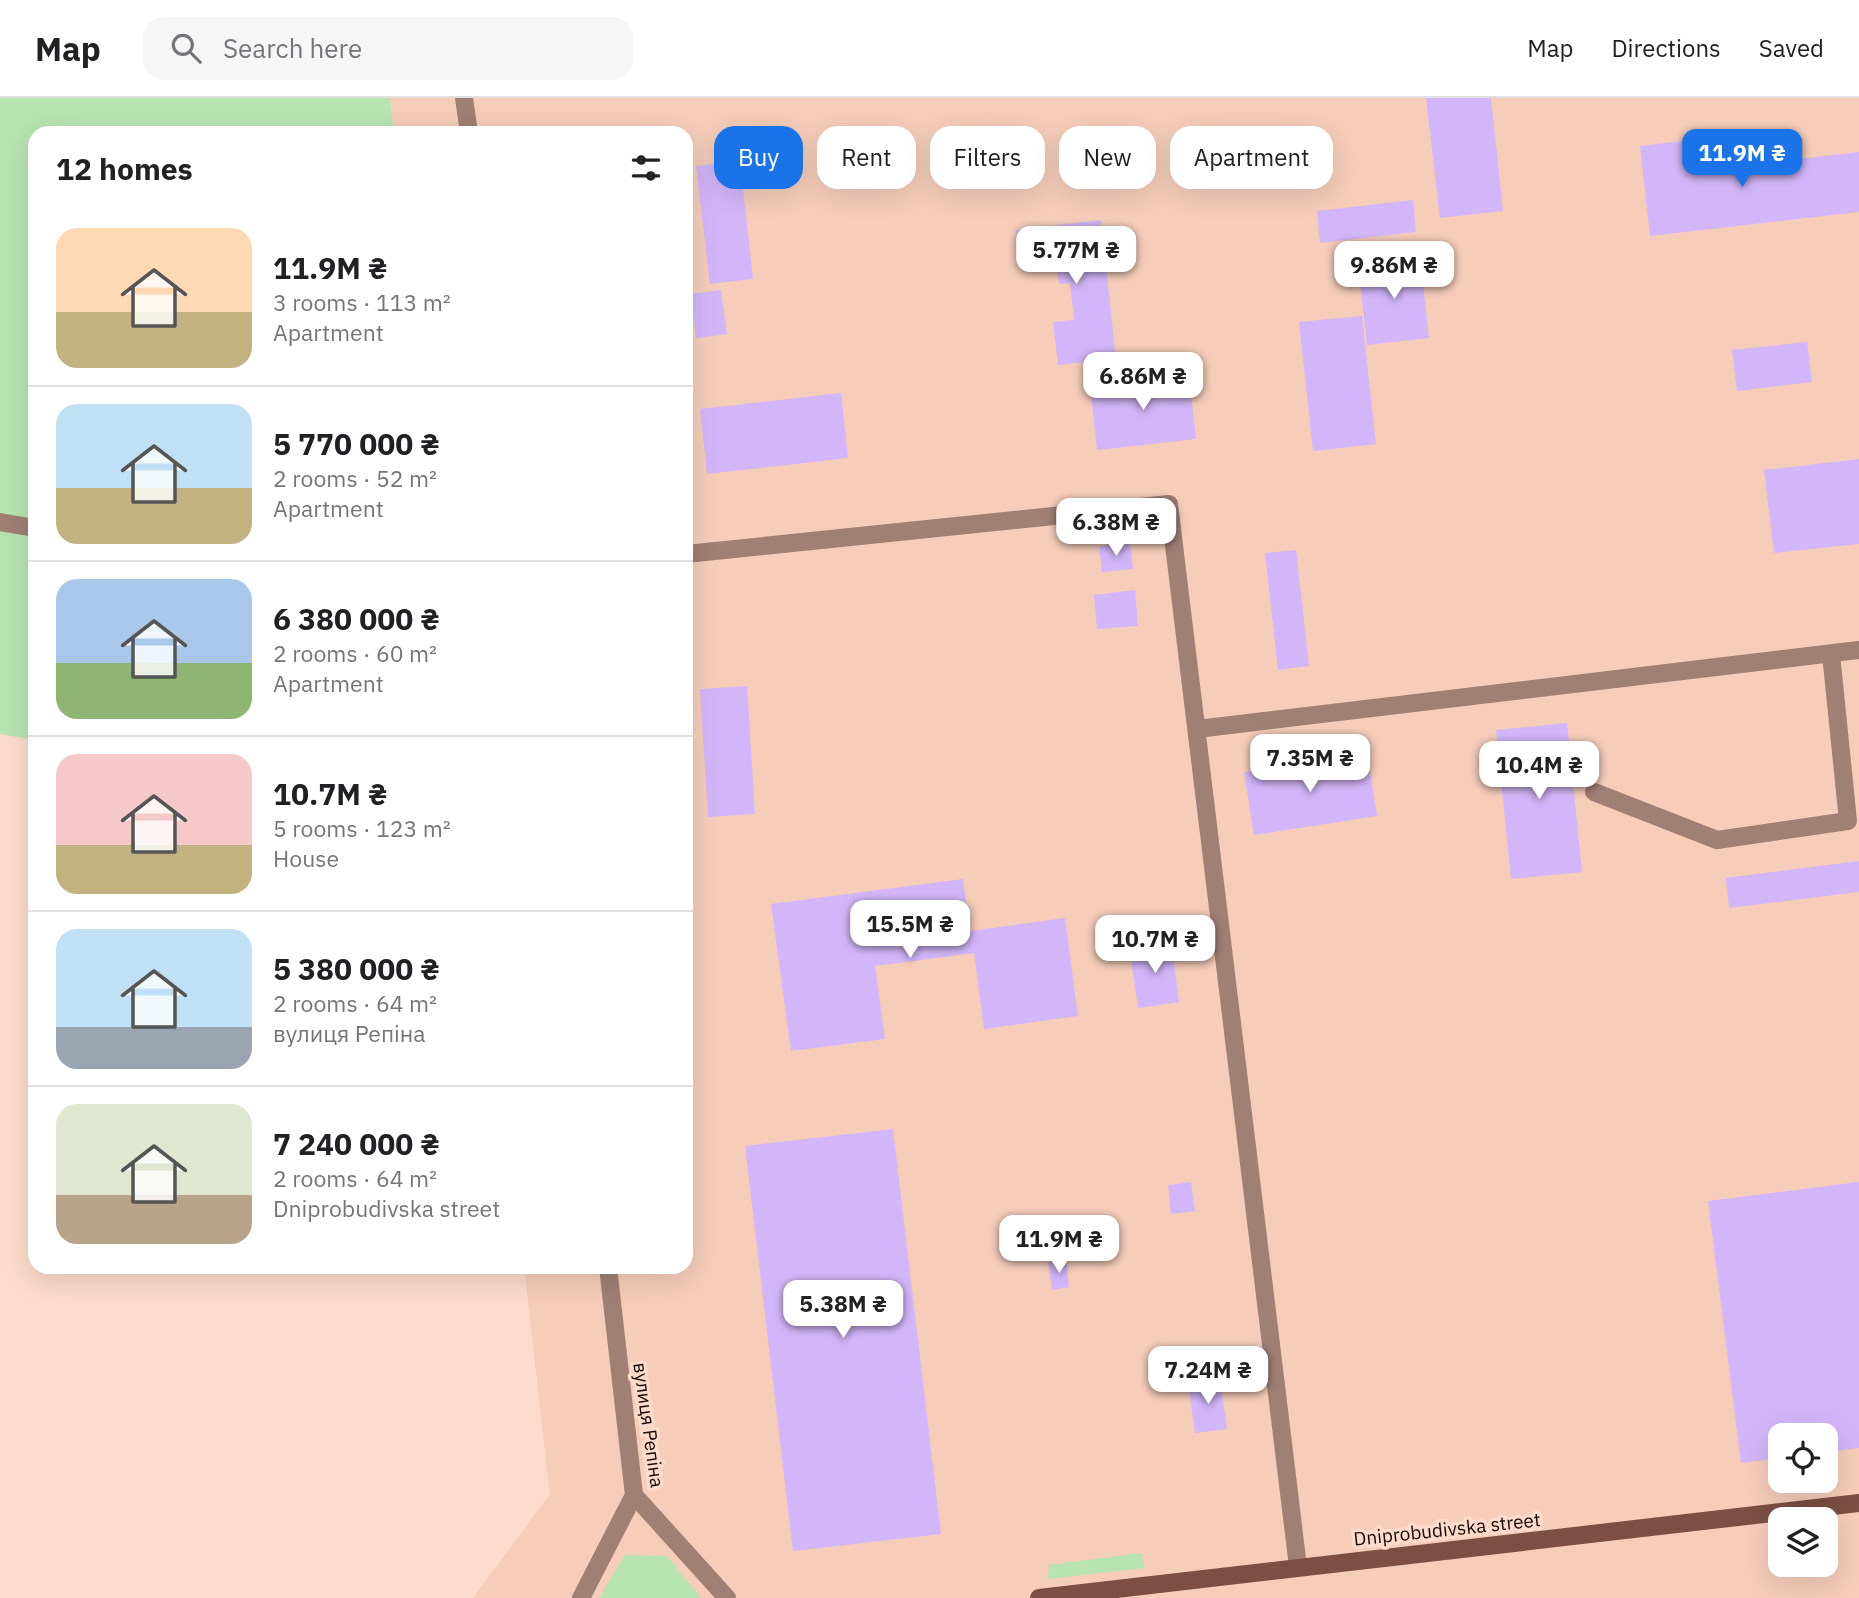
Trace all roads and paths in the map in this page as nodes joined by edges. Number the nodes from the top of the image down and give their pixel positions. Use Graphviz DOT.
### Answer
graph roads {
  1 [pos="464,98"];
  2 [pos="468,126"];
  3 [pos="0,522"];
  4 [pos="28,527"];
  5 [pos="693,553"];
  6 [pos="1859,650"];
  7 [pos="1831,654"];
  8 [pos="1197,729"];
  9 [pos="1594,792"];
  10 [pos="609,1274"];
  11 [pos="634,1495"];
  12 [pos="1859,1503"];
  13 [pos="1298,1567"];
  14 [pos="581,1598"];
  15 [pos="727,1598"];
  16 [pos="1039,1598"];
  1 -- 2 [label="street"];
  3 -- 4 [label="street"];
  5 -- 8 [label="street"];
  6 -- 7 [label="street"];
  7 -- 8 [label="street"];
  7 -- 9 [label="street"];
  8 -- 13 [label="street"];
  10 -- 11 [label="street, вулиця Репіна"];
  11 -- 14 [label="street"];
  11 -- 15 [label="street, вулиця Репіна"];
  12 -- 13 [label="street, Dniprobudivska street"];
  13 -- 16 [label="street, Dniprobudivska street"];
}
